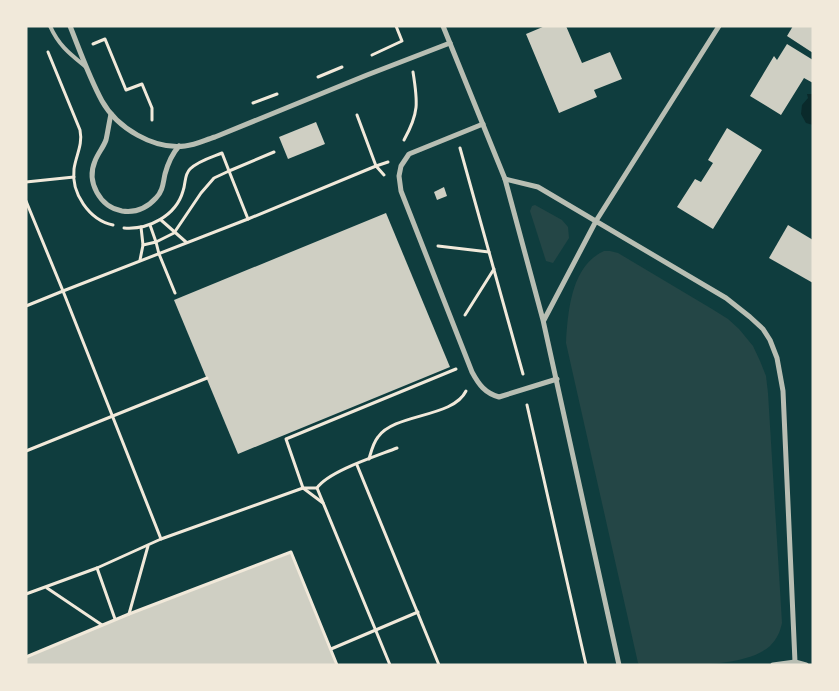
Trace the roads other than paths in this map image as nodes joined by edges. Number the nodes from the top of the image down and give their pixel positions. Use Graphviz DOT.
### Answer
graph roads {
  1 [pos="50,26"];
  2 [pos="70,26"];
  3 [pos="443,26"];
  4 [pos="719,26"];
  5 [pos="450,43"];
  6 [pos="87,68"];
  7 [pos="111,114"];
  8 [pos="483,124"];
  9 [pos="179,146"];
  10 [pos="505,179"];
  11 [pos="596,221"];
  12 [pos="544,320"];
  13 [pos="557,379"];
  14 [pos="794,662"];
  15 [pos="620,665"];
  16 [pos="773,665"];
  17 [pos="806,665"];
  1 -- 6 [label="lane"];
  2 -- 6 [label="street"];
  3 -- 5 [label="street"];
  4 -- 11 [label="street"];
  5 -- 8 [label="street"];
  5 -- 9 [label="street"];
  6 -- 7 [label="street"];
  7 -- 9 [label="street"];
  7 -- 9 [label="street"];
  8 -- 10 [label="street"];
  8 -- 13 [label="street"];
  10 -- 11 [label="street"];
  10 -- 12 [label="street"];
  11 -- 12 [label="street"];
  11 -- 14 [label="street"];
  12 -- 13 [label="street"];
  13 -- 15 [label="street"];
  14 -- 16 [label="street"];
  14 -- 17 [label="street"];
}
